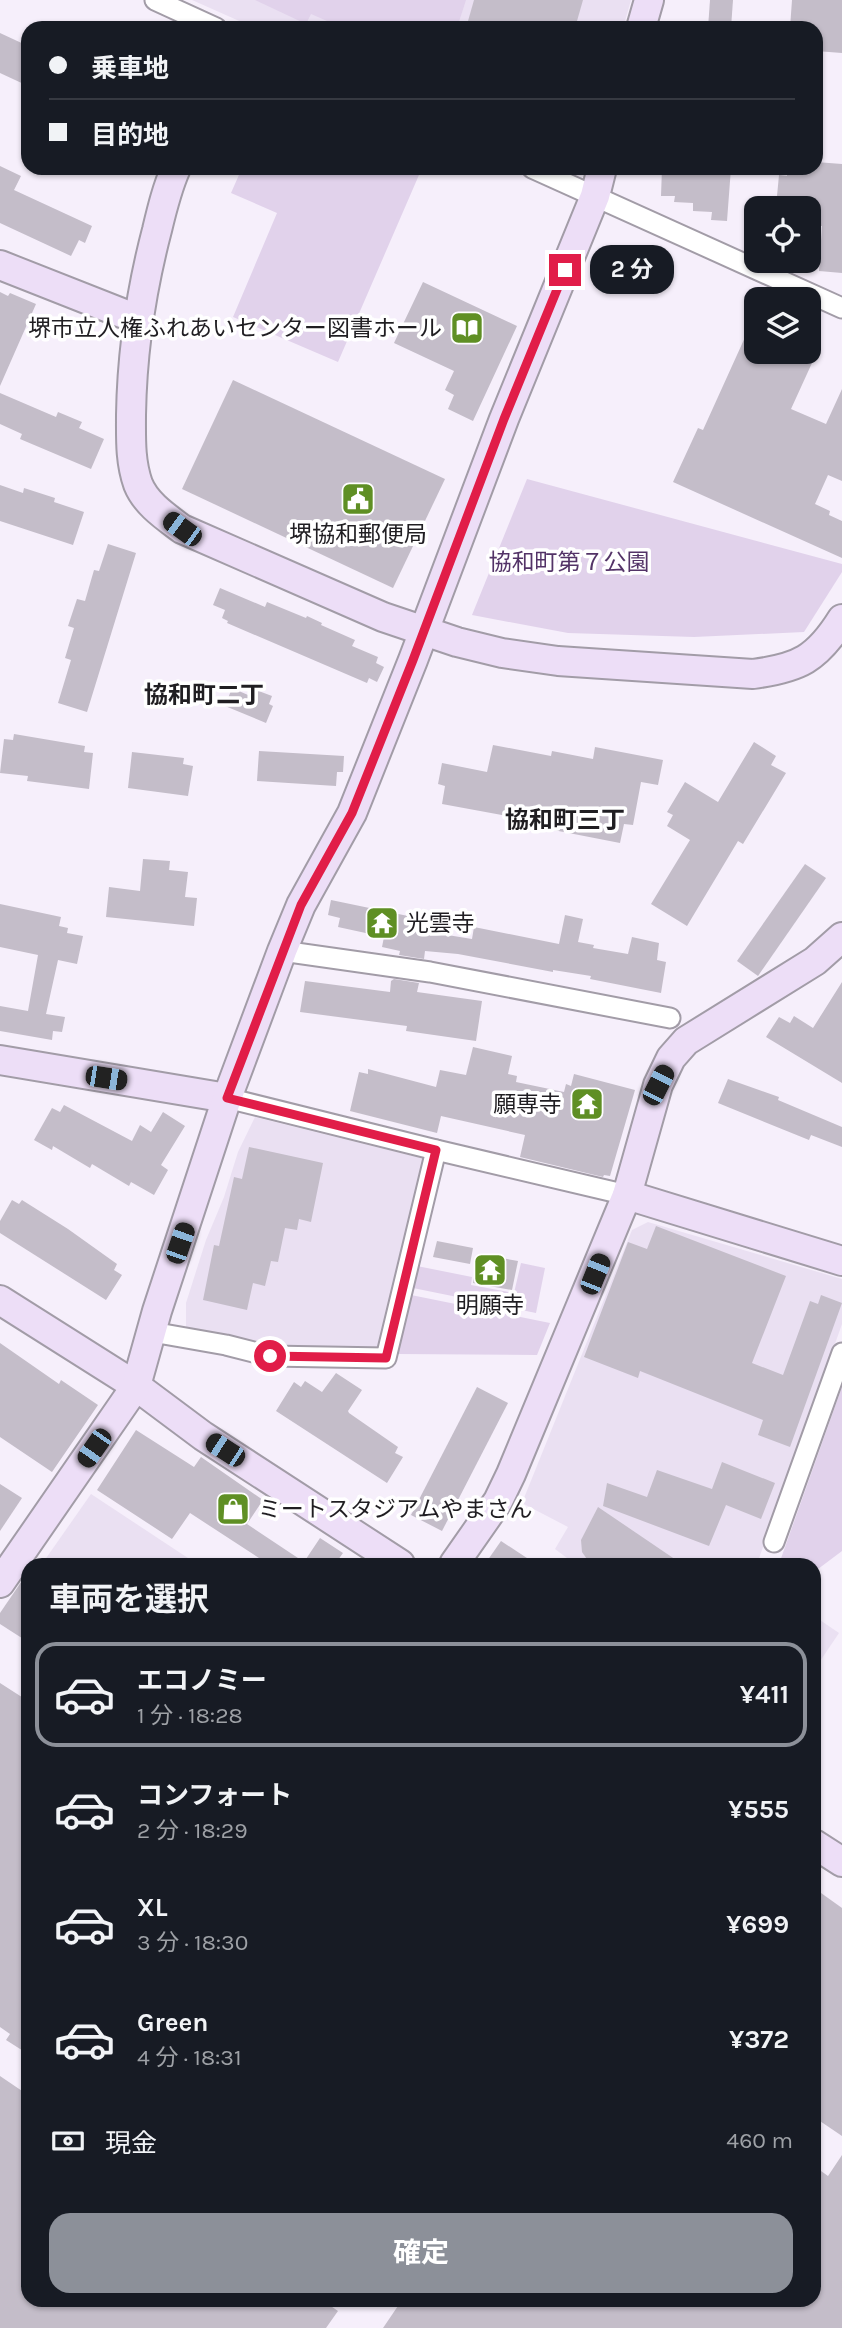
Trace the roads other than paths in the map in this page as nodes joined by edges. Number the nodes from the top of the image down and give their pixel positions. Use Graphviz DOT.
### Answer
graph roads {
  1 [pos="155,0"];
  2 [pos="649,0"];
  3 [pos="201,21"];
  4 [pos="643,21"];
  5 [pos="173,175"];
  6 [pos="548,175"];
  7 [pos="600,175"];
  8 [pos="595,195"];
  9 [pos="0,265"];
  10 [pos="842,308"];
  11 [pos="137,319"];
  12 [pos="842,619"];
  13 [pos="424,632"];
  14 [pos="842,937"];
  15 [pos="282,951"];
  16 [pos="670,1018"];
  17 [pos="0,1060"];
  18 [pos="227,1098"];
  19 [pos="436,1150"];
  20 [pos="627,1195"];
  21 [pos="842,1261"];
  22 [pos="0,1300"];
  23 [pos="152,1332"];
  24 [pos="842,1353"];
  25 [pos="136,1386"];
  26 [pos="774,1542"];
  27 [pos="391,1558"];
  28 [pos="458,1558"];
  29 [pos="0,1583"];
  30 [pos="821,1848"];
  31 [pos="842,1862"];
  1 -- 3 [label="street"];
  2 -- 4 [label="street"];
  5 -- 11 [label="street"];
  6 -- 8 [label="street"];
  7 -- 8 [label="street"];
  8 -- 10 [label="street"];
  8 -- 13 [label="street"];
  9 -- 11 [label="street"];
  11 -- 13 [label="street"];
  12 -- 13 [label="street"];
  13 -- 15 [label="street"];
  14 -- 20 [label="street"];
  15 -- 16 [label="street"];
  15 -- 18 [label="street"];
  17 -- 18 [label="street"];
  18 -- 19 [label="street"];
  18 -- 23 [label="street"];
  19 -- 20 [label="street"];
  19 -- 23 [label="street"];
  20 -- 21 [label="street"];
  20 -- 28 [label="street"];
  22 -- 25 [label="street"];
  23 -- 25 [label="street"];
  24 -- 26 [label="street"];
  25 -- 27 [label="street"];
  25 -- 29 [label="street"];
  30 -- 31 [label="street"];
}
